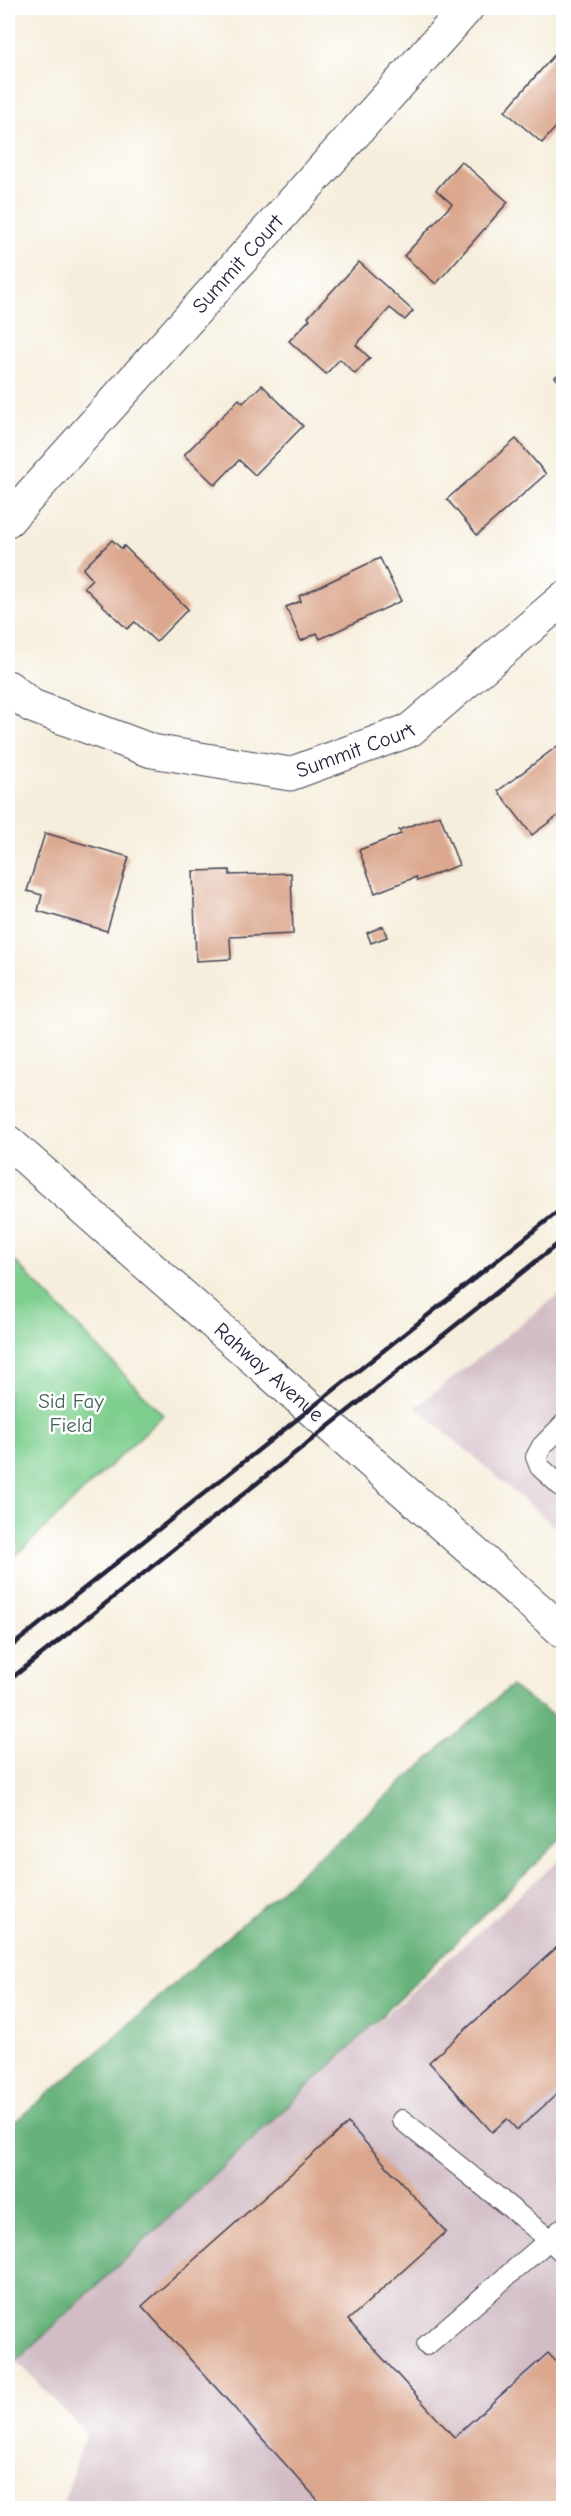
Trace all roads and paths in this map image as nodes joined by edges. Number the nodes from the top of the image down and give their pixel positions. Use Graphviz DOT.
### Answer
graph roads {
  1 [pos="467,8"];
  2 [pos="8,520"];
  3 [pos="564,598"];
  4 [pos="8,687"];
  5 [pos="8,1142"];
  6 [pos="564,1425"];
  7 [pos="564,1489"];
  8 [pos="564,1632"];
  9 [pos="402,2121"];
  10 [pos="557,2233"];
  11 [pos="564,2254"];
  12 [pos="427,2345"];
  1 -- 2 [label="street, Summit Court"];
  3 -- 4 [label="street, Summit Court"];
  5 -- 8 [label="street, Rahway Avenue"];
  6 -- 7 [label="lane"];
  9 -- 10 [label="lane"];
  10 -- 11 [label="lane"];
  10 -- 12 [label="lane"];
}
